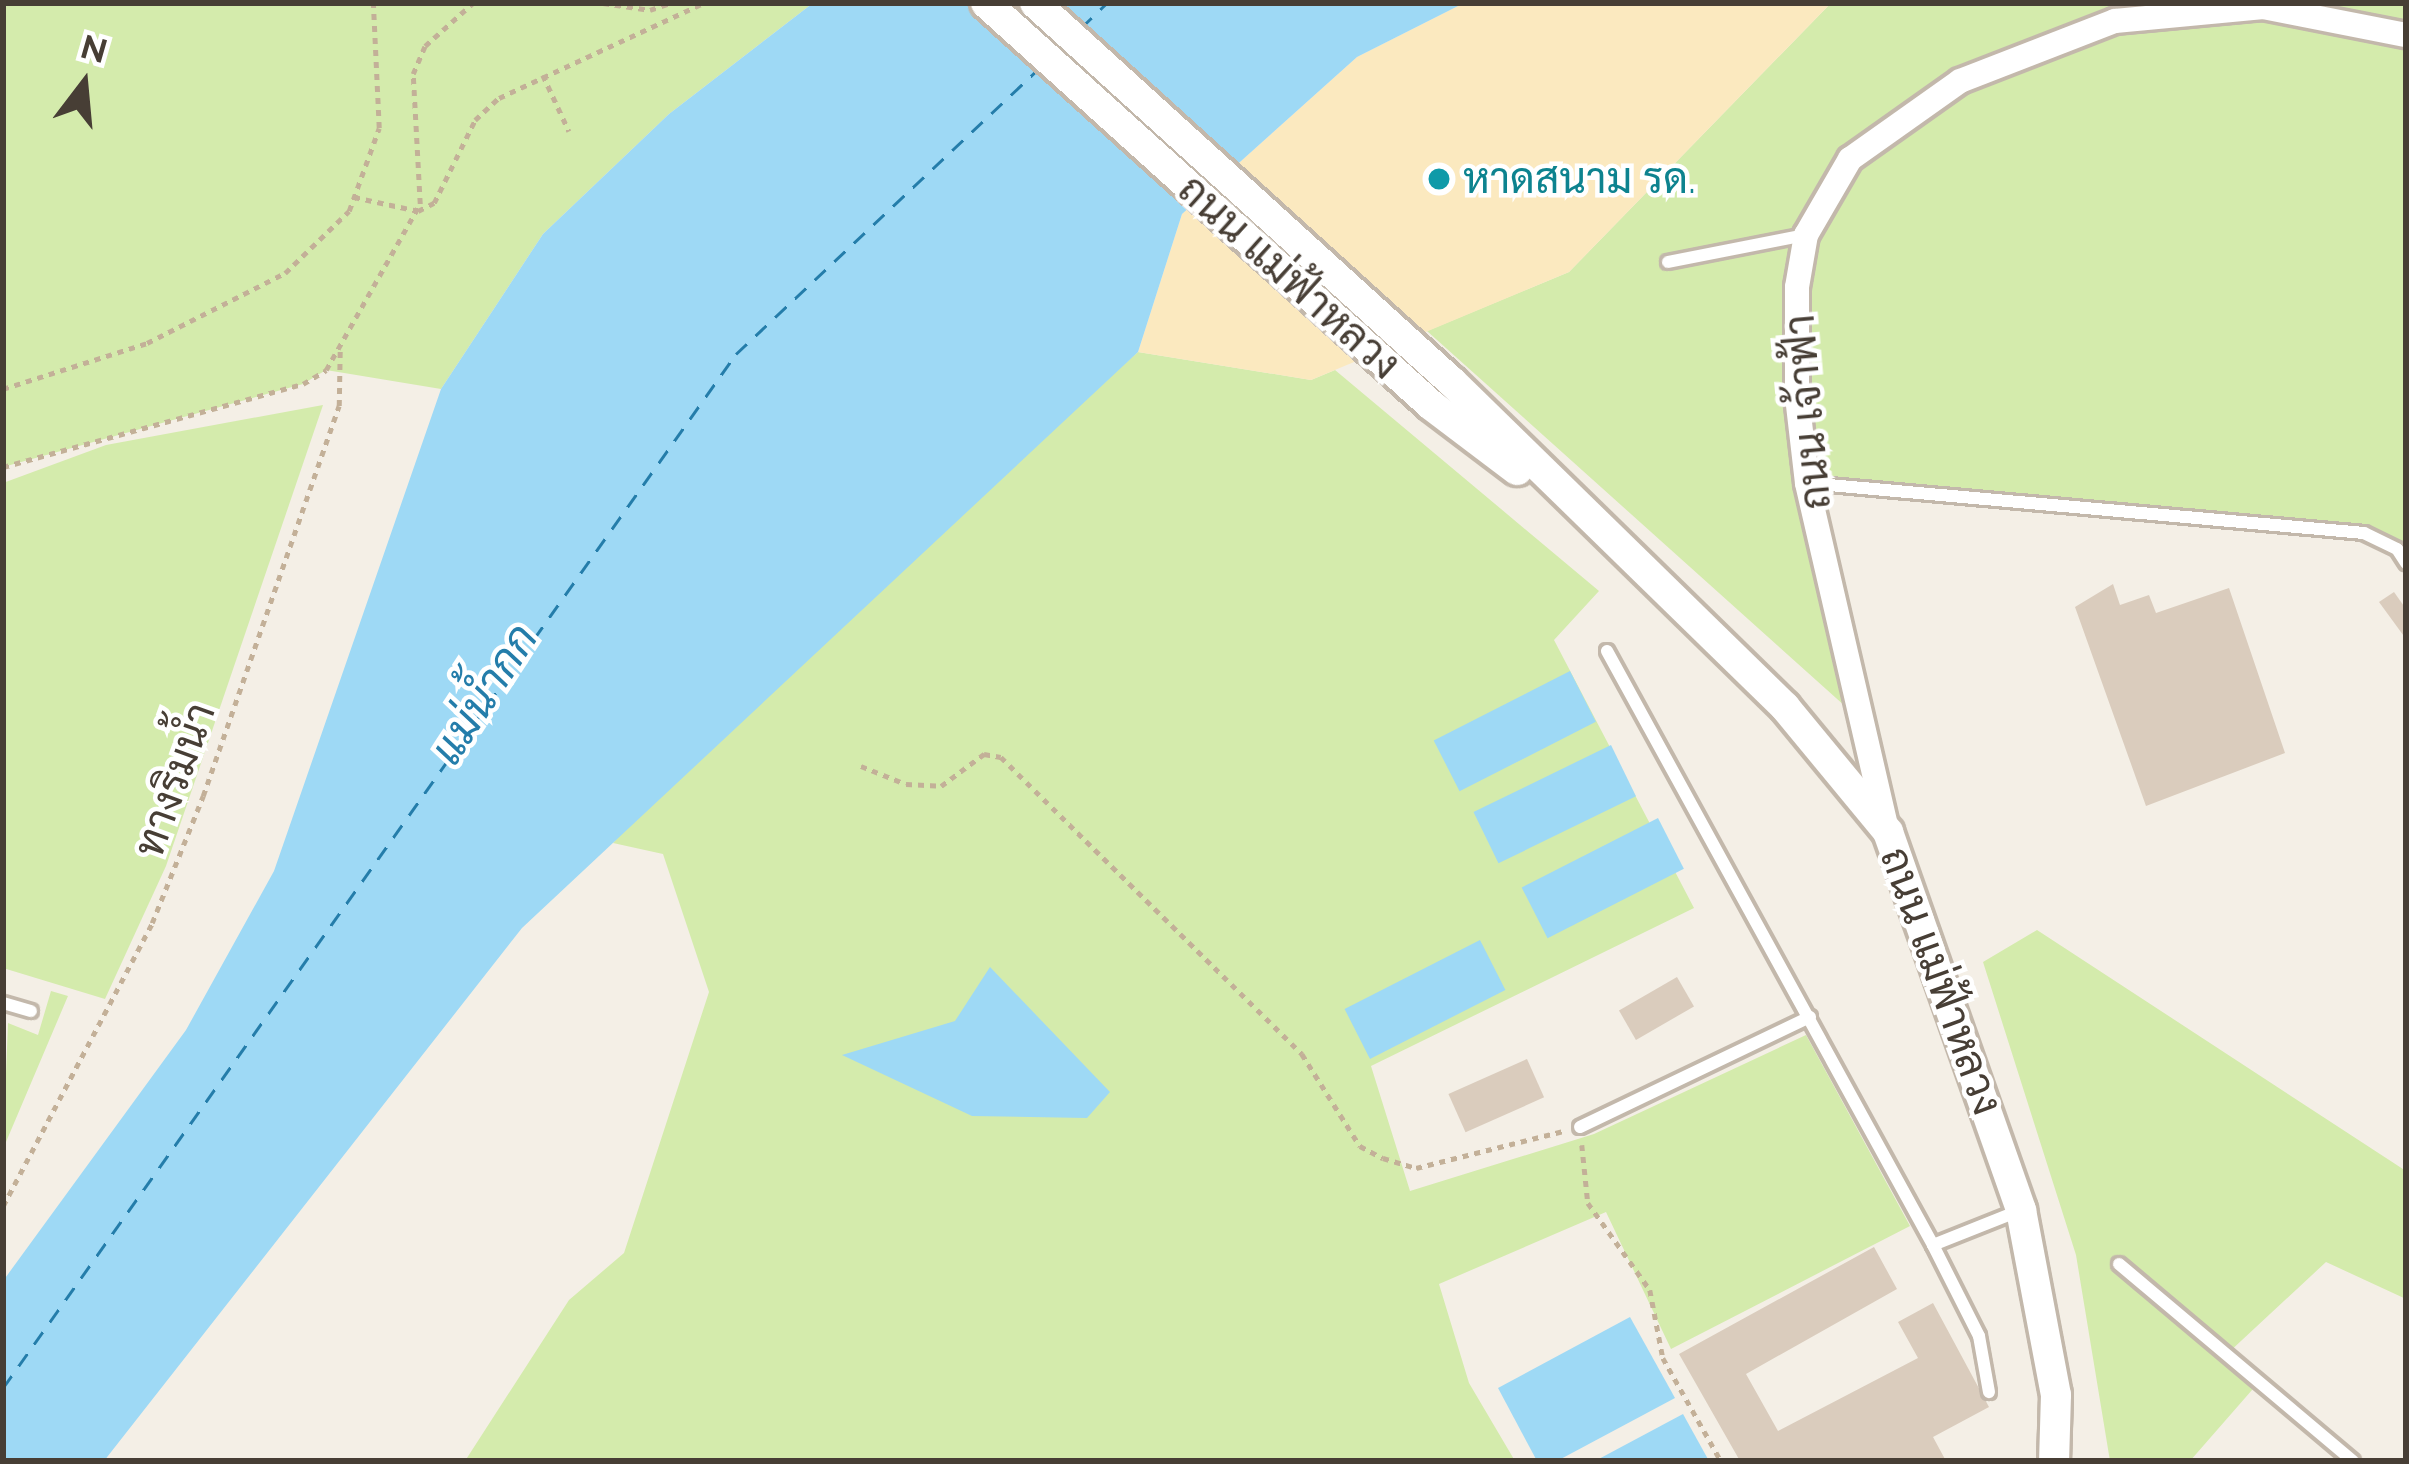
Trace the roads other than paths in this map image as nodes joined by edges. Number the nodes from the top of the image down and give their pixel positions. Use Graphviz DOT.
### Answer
graph roads {
  1 [pos="986,3"];
  2 [pos="1036,3"];
  3 [pos="2406,35"];
  4 [pos="1806,235"];
  5 [pos="1669,262"];
  6 [pos="1441,394"];
  7 [pos="1807,483"];
  8 [pos="2402,547"];
  9 [pos="2406,563"];
  10 [pos="1607,651"];
  11 [pos="1888,832"];
  12 [pos="3,1003"];
  13 [pos="31,1011"];
  14 [pos="1810,1017"];
  15 [pos="1580,1127"];
  16 [pos="2021,1210"];
  17 [pos="1933,1244"];
  18 [pos="2119,1264"];
  19 [pos="1989,1392"];
  20 [pos="2054,1461"];
  21 [pos="2353,1461"];
  1 -- 6 [label="street, ถนน แม่ฟ้าหลวง"];
  2 -- 6 [label="street, ถนน แม่ฟ้าหลวง"];
  3 -- 4 [label="street, ถนน เจ้าฟ้า"];
  4 -- 5 [label="lane"];
  4 -- 7 [label="street, ถนน เจ้าฟ้า"];
  6 -- 11 [label="street, ถนน แม่ฟ้าหลวง"];
  7 -- 8 [label="lane"];
  7 -- 11 [label="street, ถนน เจ้าฟ้า"];
  8 -- 9 [label="lane"];
  10 -- 14 [label="lane"];
  11 -- 16 [label="street, ถนน แม่ฟ้าหลวง"];
  12 -- 13 [label="lane"];
  14 -- 15 [label="lane"];
  14 -- 17 [label="lane"];
  16 -- 17 [label="lane"];
  16 -- 20 [label="street, ถนน แม่ฟ้าหลวง"];
  17 -- 19 [label="lane"];
  18 -- 21 [label="lane"];
}
